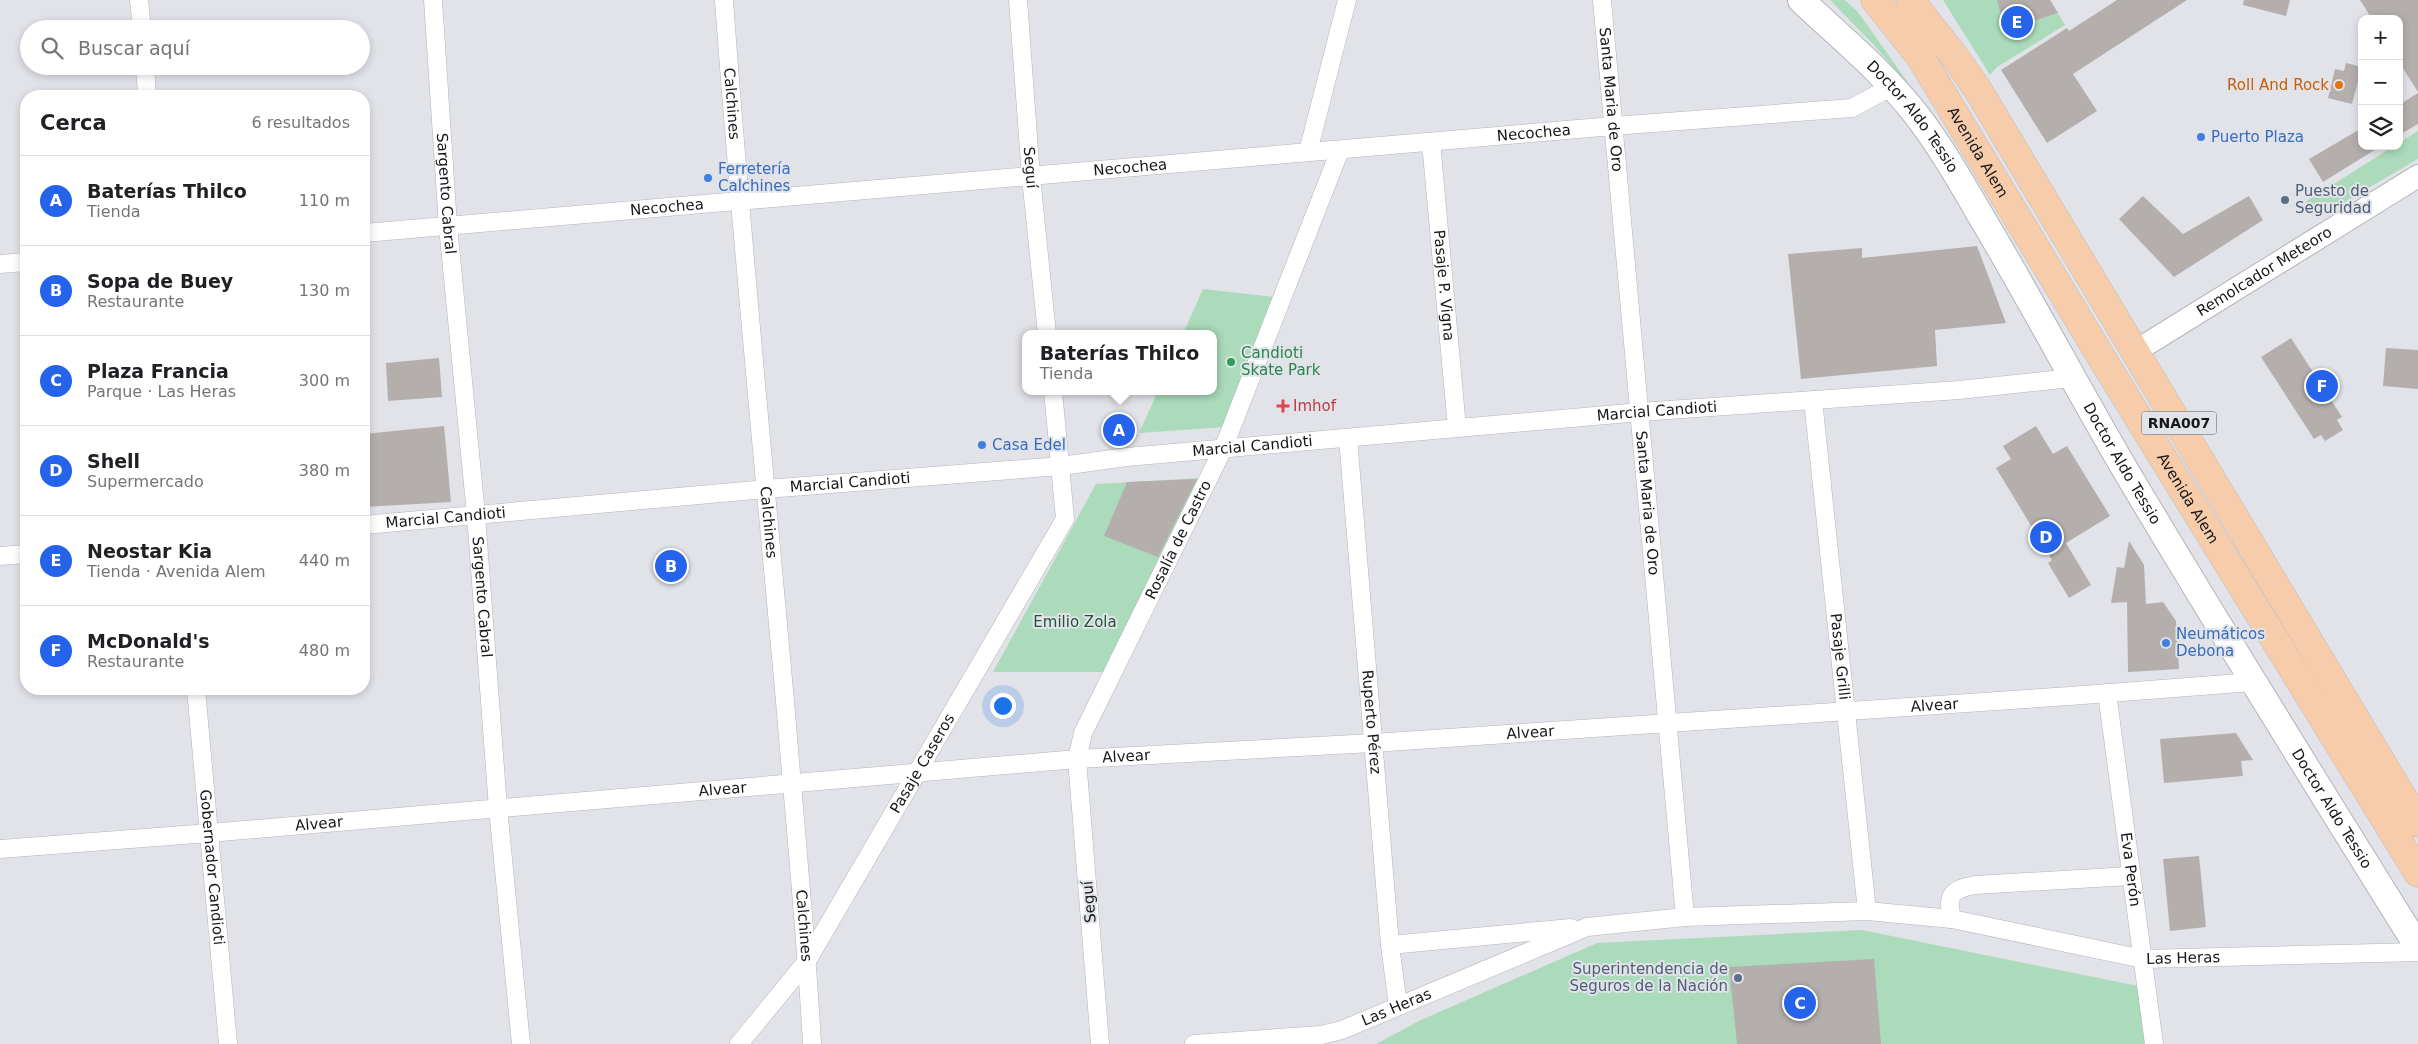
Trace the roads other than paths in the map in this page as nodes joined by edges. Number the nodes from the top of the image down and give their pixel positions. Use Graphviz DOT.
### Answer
graph roads {
  1 [pos="139,0"];
  2 [pos="434,0"];
  3 [pos="724,0"];
  4 [pos="1018,0"];
  5 [pos="1348,0"];
  6 [pos="1602,0"];
  7 [pos="1802,0"];
  8 [pos="1875,0"];
  9 [pos="1910,0"];
  10 [pos="1916,0"];
  11 [pos="141,20"];
  12 [pos="1933,28"];
  13 [pos="146,75"];
  14 [pos="1891,86"];
  15 [pos="147,90"];
  16 [pos="1613,126"];
  17 [pos="1431,142"];
  18 [pos="1340,150"];
  19 [pos="1308,152"];
  20 [pos="2418,176"];
  21 [pos="1031,177"];
  22 [pos="738,200"];
  23 [pos="448,226"];
  24 [pos="370,232"];
  25 [pos="20,262"];
  26 [pos="0,264"];
  27 [pos="1047,330"];
  28 [pos="2136,351"];
  29 [pos="2106,365"];
  30 [pos="2072,378"];
  31 [pos="1053,395"];
  32 [pos="1813,400"];
  33 [pos="1640,412"];
  34 [pos="1457,428"];
  35 [pos="1348,438"];
  36 [pos="1223,449"];
  37 [pos="1061,466"];
  38 [pos="766,489"];
  39 [pos="476,515"];
  40 [pos="370,524"];
  41 [pos="20,554"];
  42 [pos="0,556"];
  43 [pos="2253,682"];
  44 [pos="2106,693"];
  45 [pos="197,695"];
  46 [pos="1846,711"];
  47 [pos="1666,723"];
  48 [pos="1373,743"];
  49 [pos="1077,759"];
  50 [pos="915,773"];
  51 [pos="792,782"];
  52 [pos="498,808"];
  53 [pos="2418,822"];
  54 [pos="209,833"];
  55 [pos="0,849"];
  56 [pos="2418,873"];
  57 [pos="2130,876"];
  58 [pos="1867,911"];
  59 [pos="1685,917"];
  60 [pos="1952,919"];
  61 [pos="1587,927"];
  62 [pos="1390,945"];
  63 [pos="2418,947"];
  64 [pos="2418,952"];
  65 [pos="2143,959"];
  66 [pos="807,961"];
  67 [pos="1398,1006"];
  68 [pos="228,1044"];
  69 [pos="522,1044"];
  70 [pos="739,1044"];
  71 [pos="812,1044"];
  72 [pos="1100,1044"];
  73 [pos="1194,1044"];
  74 [pos="2154,1044"];
  1 -- 11 [label="street"];
  2 -- 23 [label="street, Sargento Cabral"];
  3 -- 22 [label="street, Calchines"];
  4 -- 21 [label="street, Seguí"];
  5 -- 19 [label="street"];
  6 -- 16 [label="street, Santa Maria de Oro"];
  7 -- 14 [label="main road, Doctor Aldo Tessio"];
  8 -- 29 [label="highway, Avenida Alem / RNA007"];
  9 -- 12 [label="highway, Avenida Alem / RNA007"];
  10 -- 12 [label="highway"];
  12 -- 28 [label="highway, Avenida Alem / RNA007"];
  13 -- 15 [label="street"];
  14 -- 16 [label="street, Necochea"];
  14 -- 30 [label="main road, Doctor Aldo Tessio"];
  16 -- 17 [label="street, Necochea"];
  16 -- 33 [label="street, Santa Maria de Oro"];
  17 -- 18 [label="street, Necochea"];
  17 -- 34 [label="street, Pasaje P. Vigna"];
  18 -- 19 [label="street, Necochea"];
  18 -- 36 [label="street, Rosalía de Castro"];
  19 -- 21 [label="street, Necochea"];
  20 -- 28 [label="street, Remolcador Meteoro"];
  21 -- 22 [label="street, Necochea"];
  21 -- 27 [label="street, Seguí"];
  22 -- 23 [label="street, Necochea"];
  22 -- 38 [label="street, Calchines"];
  23 -- 24 [label="street, Necochea"];
  23 -- 39 [label="street, Sargento Cabral"];
  25 -- 26 [label="street"];
  28 -- 29 [label="main road, Marcial Candioti"];
  28 -- 53 [label="highway, Avenida Alem / RNA007"];
  29 -- 30 [label="main road, Marcial Candioti"];
  29 -- 56 [label="highway, Avenida Alem / RNA007"];
  30 -- 32 [label="street, Marcial Candioti"];
  30 -- 43 [label="main road, Doctor Aldo Tessio"];
  31 -- 37 [label="street"];
  32 -- 33 [label="street, Marcial Candioti"];
  32 -- 46 [label="street, Pasaje Grilli"];
  33 -- 34 [label="street, Marcial Candioti"];
  33 -- 47 [label="street, Santa Maria de Oro"];
  34 -- 35 [label="street, Marcial Candioti"];
  35 -- 36 [label="street, Marcial Candioti"];
  35 -- 48 [label="street, Ruperto Pérez"];
  36 -- 37 [label="street, Marcial Candioti"];
  36 -- 49 [label="street, Rosalía de Castro"];
  37 -- 38 [label="street, Marcial Candioti"];
  37 -- 50 [label="street, Pasaje Caseros"];
  38 -- 39 [label="street, Marcial Candioti"];
  38 -- 51 [label="street, Calchines"];
  39 -- 40 [label="street, Marcial Candioti"];
  39 -- 52 [label="street, Sargento Cabral"];
  41 -- 42 [label="street"];
  43 -- 44 [label="street, Alvear"];
  43 -- 63 [label="main road, Doctor Aldo Tessio"];
  44 -- 46 [label="street, Alvear"];
  44 -- 57 [label="street, Eva Perón"];
  45 -- 54 [label="street, Gobernador Candioti"];
  46 -- 47 [label="street, Alvear"];
  46 -- 58 [label="street, Pasaje Grilli"];
  47 -- 48 [label="street, Alvear"];
  47 -- 59 [label="street, Santa Maria de Oro"];
  48 -- 49 [label="street, Alvear"];
  48 -- 62 [label="street, Ruperto Pérez"];
  49 -- 50 [label="street, Alvear"];
  49 -- 72 [label="street, Seguí"];
  50 -- 51 [label="street, Alvear"];
  50 -- 66 [label="street, Pasaje Caseros"];
  51 -- 52 [label="street, Alvear"];
  51 -- 66 [label="street, Calchines"];
  52 -- 54 [label="street, Alvear"];
  52 -- 69 [label="street, Sargento Cabral"];
  54 -- 55 [label="street, Alvear"];
  54 -- 68 [label="street, Gobernador Candioti"];
  57 -- 60 [label="street"];
  57 -- 65 [label="street, Eva Perón"];
  58 -- 59 [label="street, Las Heras"];
  58 -- 60 [label="street, Las Heras"];
  59 -- 61 [label="street, Las Heras"];
  60 -- 65 [label="street, Las Heras"];
  61 -- 62 [label="street, Las Heras"];
  61 -- 67 [label="street, Las Heras"];
  62 -- 67 [label="street, Ruperto Pérez"];
  64 -- 65 [label="street, Las Heras"];
  65 -- 74 [label="street, Eva Perón"];
  66 -- 70 [label="street, Pasaje Caseros"];
  66 -- 71 [label="street, Calchines"];
  67 -- 73 [label="street, Las Heras"];
}
